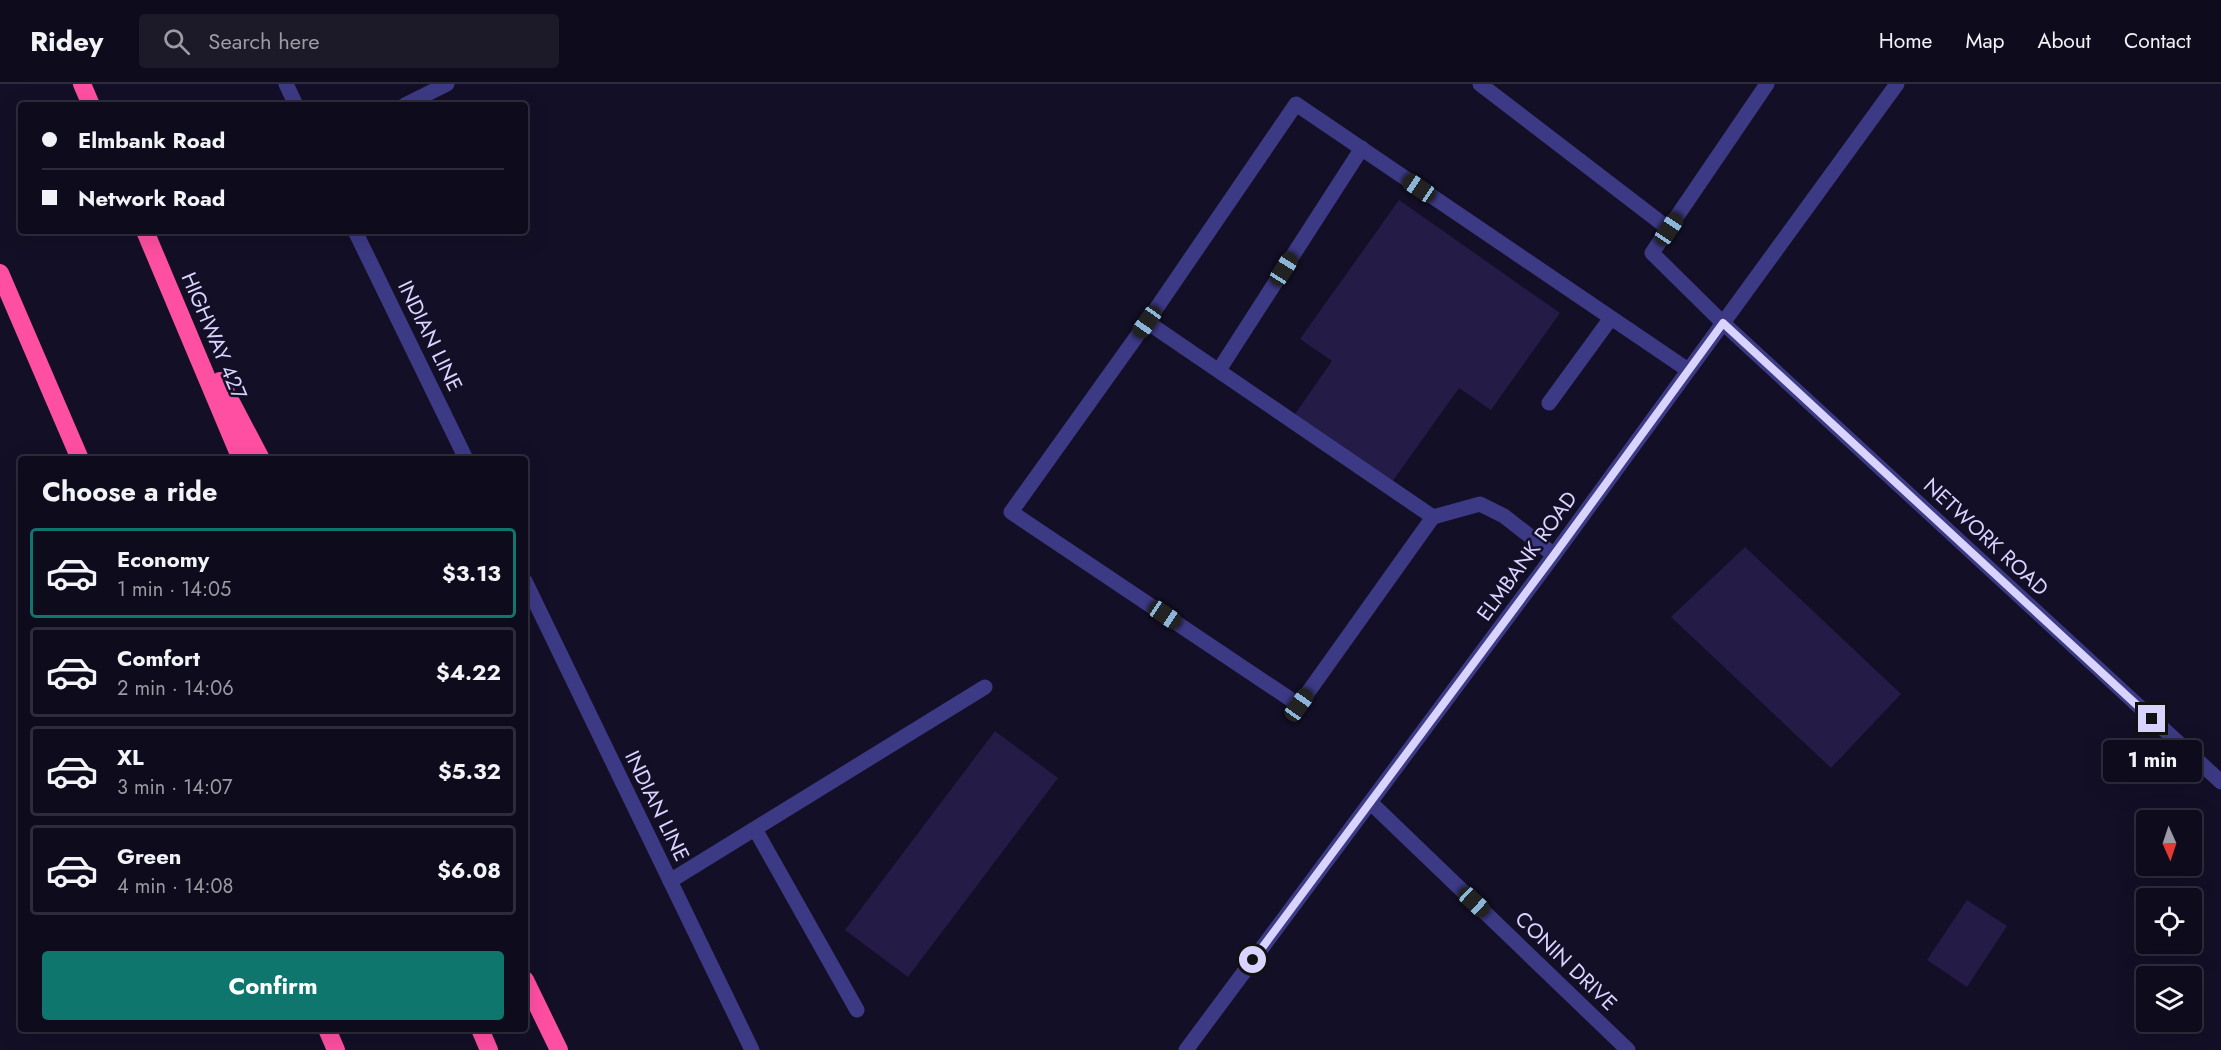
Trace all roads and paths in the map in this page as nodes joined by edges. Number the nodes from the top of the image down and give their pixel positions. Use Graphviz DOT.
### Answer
graph roads {
  1 [pos="82,84"];
  2 [pos="286,84"];
  3 [pos="447,84"];
  4 [pos="1480,84"];
  5 [pos="1767,84"];
  6 [pos="1897,84"];
  7 [pos="90,102"];
  8 [pos="295,102"];
  9 [pos="411,102"];
  10 [pos="1362,148"];
  11 [pos="1669,229"];
  12 [pos="146,234"];
  13 [pos="357,234"];
  14 [pos="0,273"];
  15 [pos="164,274"];
  16 [pos="1611,318"];
  17 [pos="1147,322"];
  18 [pos="1723,323"];
  19 [pos="1219,370"];
  20 [pos="1688,370"];
  21 [pos="1549,403"];
  22 [pos="79,456"];
  23 [pos="240,456"];
  24 [pos="259,456"];
  25 [pos="465,456"];
  26 [pos="1433,517"];
  27 [pos="1554,555"];
  28 [pos="528,587"];
  29 [pos="986,687"];
  30 [pos="2221,782"];
  31 [pos="1371,803"];
  32 [pos="755,829"];
  33 [pos="670,881"];
  34 [pos="528,986"];
  35 [pos="857,1010"];
  36 [pos="328,1032"];
  37 [pos="481,1032"];
  38 [pos="336,1050"];
  39 [pos="489,1050"];
  40 [pos="559,1050"];
  41 [pos="752,1050"];
  42 [pos="1186,1050"];
  43 [pos="1628,1050"];
  1 -- 7 [label="highway"];
  2 -- 8 [label="street"];
  3 -- 9 [label="street"];
  4 -- 11 [label="street"];
  5 -- 11 [label="street"];
  6 -- 18 [label="street, ELMBANK ROAD"];
  10 -- 16 [label="street"];
  10 -- 17 [label="street"];
  10 -- 19 [label="street"];
  11 -- 18 [label="street, NETWORK ROAD"];
  12 -- 15 [label="highway, HIGHWAY 427"];
  13 -- 25 [label="street, INDIAN LINE"];
  14 -- 22 [label="highway"];
  15 -- 23 [label="highway, HIGHWAY 427"];
  15 -- 24 [label="highway"];
  16 -- 20 [label="street"];
  16 -- 21 [label="street"];
  17 -- 19 [label="street"];
  17 -- 26 [label="street"];
  18 -- 20 [label="street, ELMBANK ROAD"];
  18 -- 30 [label="street, NETWORK ROAD"];
  19 -- 26 [label="street"];
  20 -- 27 [label="street, ELMBANK ROAD"];
  26 -- 27 [label="street"];
  27 -- 31 [label="street, ELMBANK ROAD"];
  28 -- 33 [label="street, INDIAN LINE"];
  29 -- 32 [label="street"];
  31 -- 42 [label="street, ELMBANK ROAD"];
  31 -- 43 [label="street, CONIN DRIVE"];
  32 -- 33 [label="street"];
  32 -- 35 [label="street"];
  33 -- 41 [label="street, INDIAN LINE"];
  34 -- 40 [label="highway"];
  36 -- 38 [label="highway"];
  37 -- 39 [label="highway"];
}
